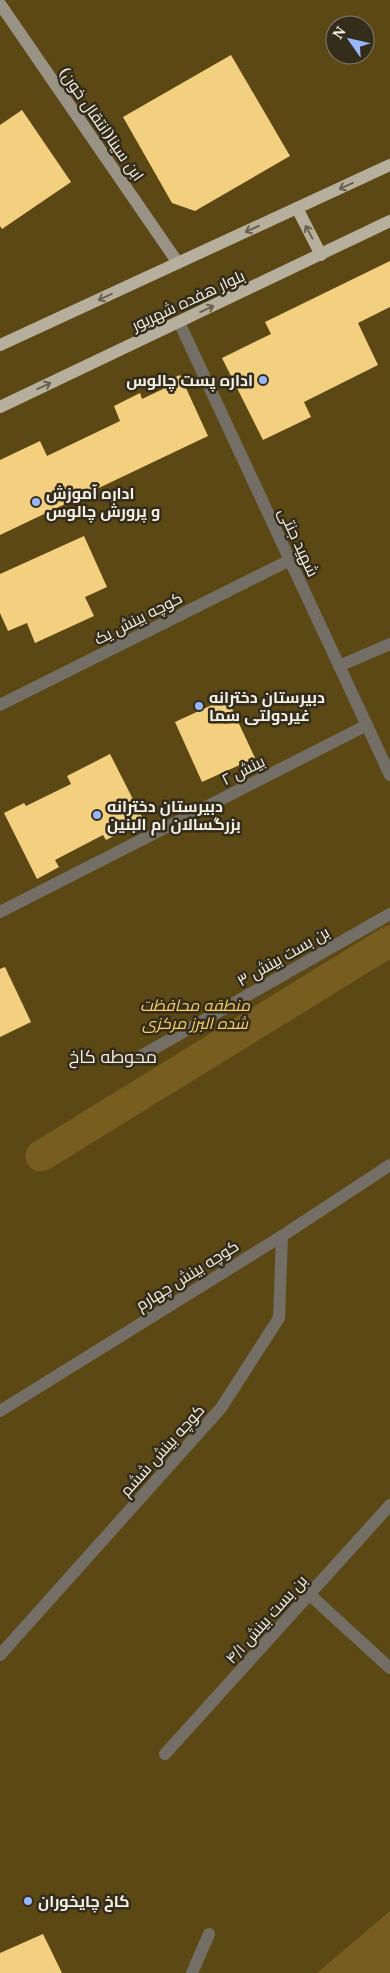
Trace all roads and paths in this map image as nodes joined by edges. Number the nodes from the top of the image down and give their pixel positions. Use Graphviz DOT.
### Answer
graph roads {
  1 [pos="0,4"];
  2 [pos="390,165"];
  3 [pos="296,208"];
  4 [pos="390,221"];
  5 [pos="321,255"];
  6 [pos="178,263"];
  7 [pos="179,322"];
  8 [pos="0,345"];
  9 [pos="0,407"];
  10 [pos="290,560"];
  11 [pos="390,644"];
  12 [pos="339,666"];
  13 [pos="0,705"];
  14 [pos="367,725"];
  15 [pos="390,775"];
  16 [pos="0,912"];
  17 [pos="390,914"];
  18 [pos="141,1056"];
  19 [pos="390,1165"];
  20 [pos="282,1236"];
  21 [pos="0,1411"];
  22 [pos="390,1504"];
  23 [pos="310,1595"];
  24 [pos="0,1655"];
  25 [pos="390,1668"];
  26 [pos="165,1754"];
  27 [pos="209,1934"];
  28 [pos="192,1973"];
  1 -- 6 [label="main road, ابن سینا(انتقال خون)"];
  2 -- 3 [label="main road, one-way"];
  5 -- 3 [label="main road, one-way"];
  3 -- 6 [label="main road, one-way"];
  4 -- 5 [label="main road, بلوار هفده شهریور"];
  7 -- 5 [label="main road, بلوار هفده شهریور, one-way"];
  6 -- 8 [label="main road, one-way"];
  9 -- 7 [label="main road, بلوار هفده شهریور, one-way"];
  7 -- 10 [label="street, شهید جنتی"];
  10 -- 12 [label="street, شهید جنتی"];
  10 -- 13 [label="street, کوچه بینش یک"];
  11 -- 12 [label="street"];
  12 -- 14 [label="street, شهید جنتی"];
  14 -- 15 [label="street, شهید جنتی"];
  14 -- 16 [label="street, بینش ۲"];
  17 -- 18 [label="street, بن بست بینش ۳"];
  19 -- 20 [label="street, کوچه بینش چهارم"];
  20 -- 21 [label="street, کوچه بینش چهارم"];
  20 -- 24 [label="street, کوچه بینش ششم"];
  22 -- 23 [label="street, بن بست بینش ۴/۱"];
  23 -- 25 [label="street"];
  23 -- 26 [label="street, بن بست بینش ۴/۱"];
  27 -- 28 [label="street"];
}
